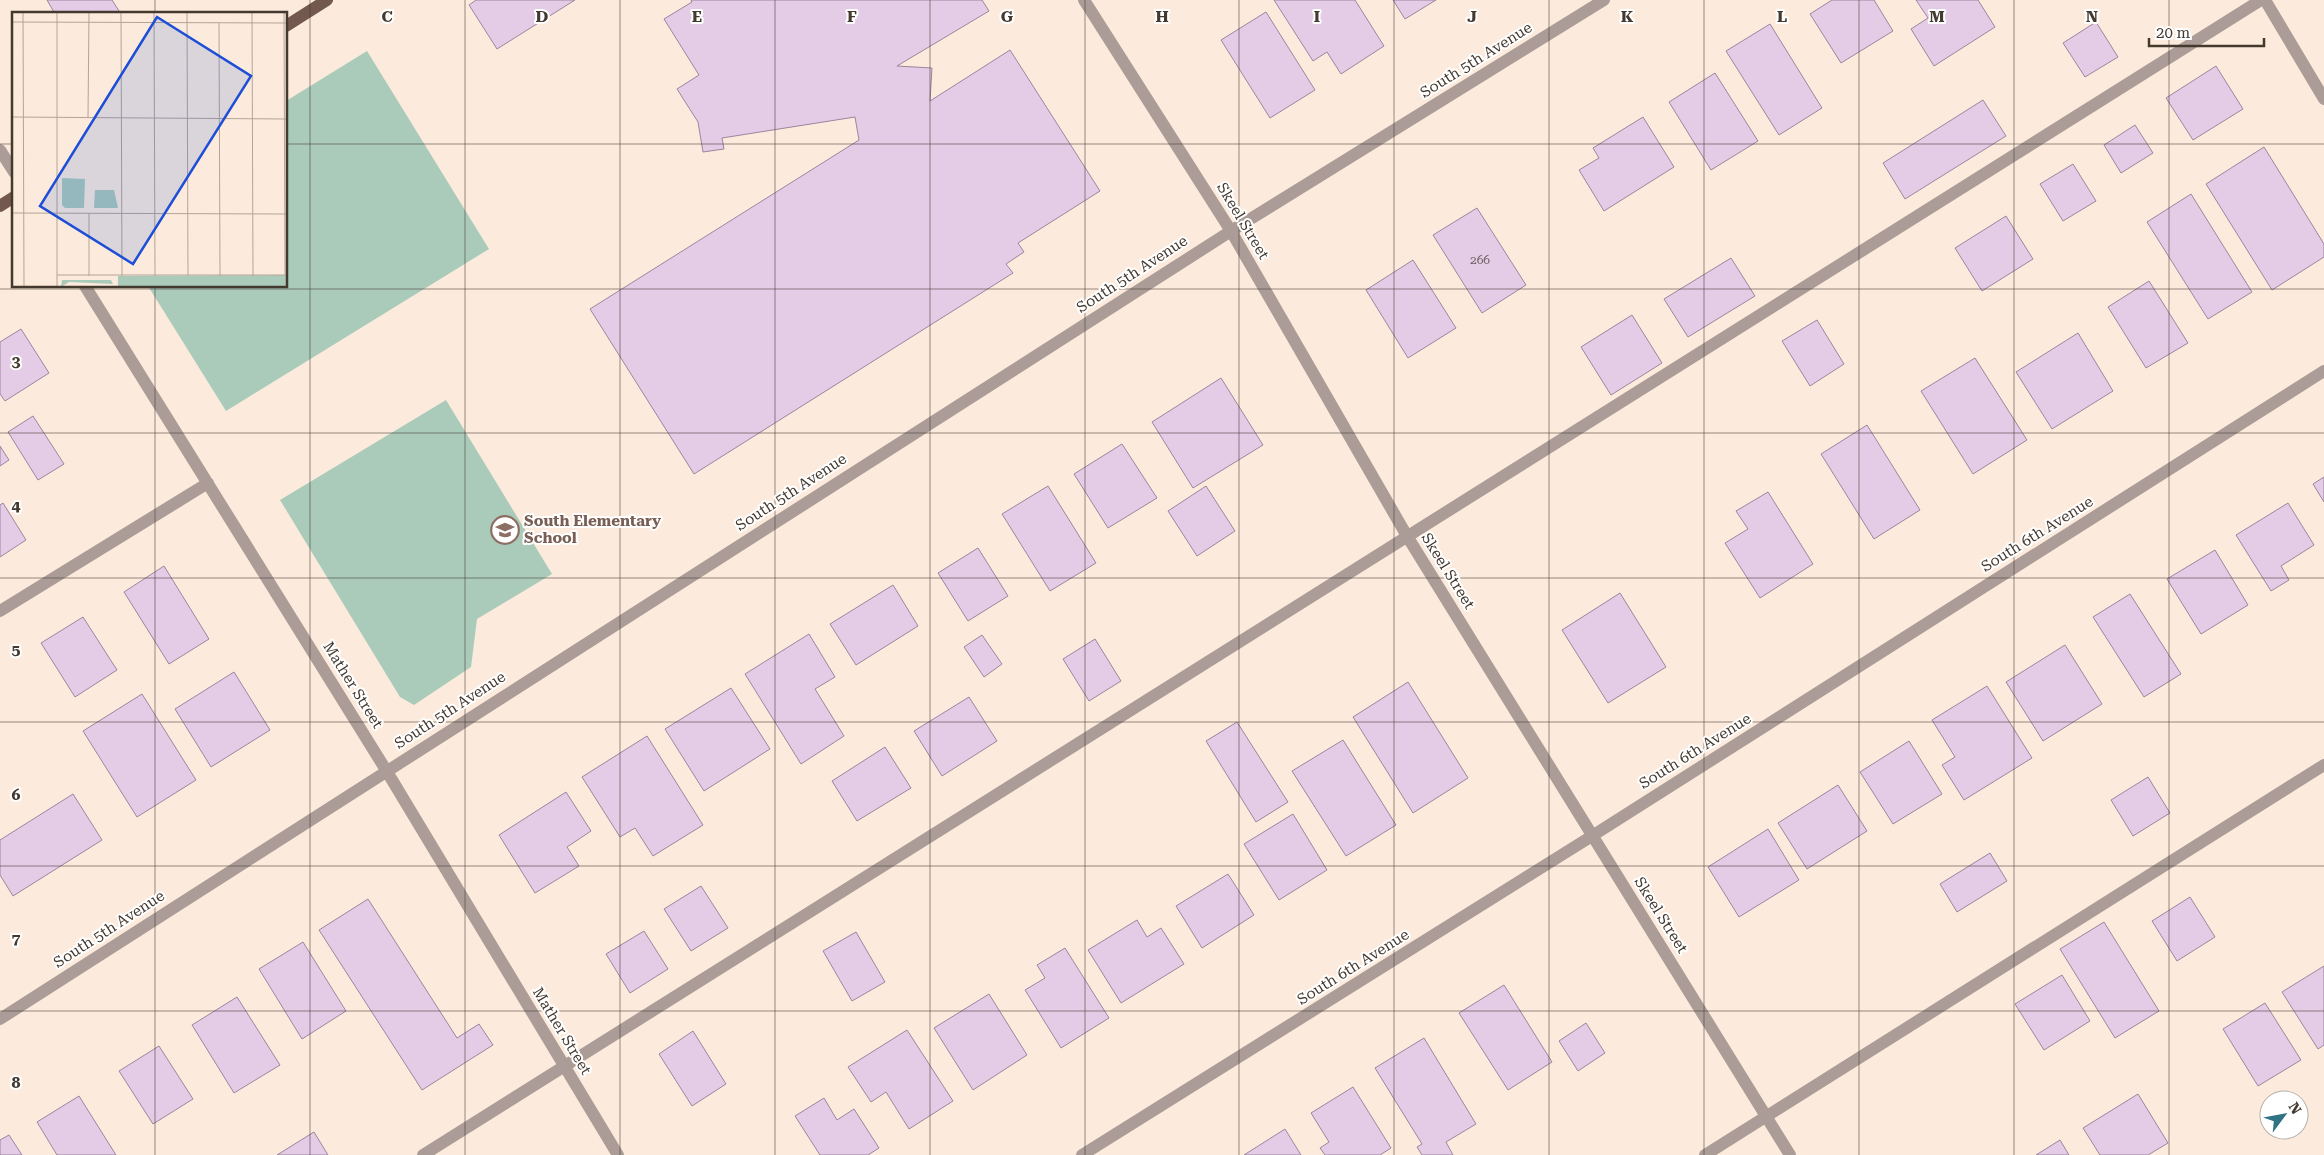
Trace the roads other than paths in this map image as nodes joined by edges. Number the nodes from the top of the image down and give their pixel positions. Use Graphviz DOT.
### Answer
graph roads {
  1 [pos="327,0"];
  2 [pos="1084,0"];
  3 [pos="1604,0"];
  4 [pos="2263,0"];
  5 [pos="288,25"];
  6 [pos="2324,99"];
  7 [pos="0,150"];
  8 [pos="12,169"];
  9 [pos="12,199"];
  10 [pos="0,206"];
  11 [pos="1231,230"];
  12 [pos="86,288"];
  13 [pos="2324,371"];
  14 [pos="208,483"];
  15 [pos="1407,536"];
  16 [pos="0,611"];
  17 [pos="2324,765"];
  18 [pos="386,770"];
  19 [pos="1592,836"];
  20 [pos="0,1019"];
  21 [pos="565,1067"];
  22 [pos="1766,1116"];
  23 [pos="423,1155"];
  24 [pos="618,1155"];
  25 [pos="1082,1155"];
  26 [pos="1705,1155"];
  27 [pos="1790,1155"];
  1 -- 5 [label="main road"];
  2 -- 11 [label="street, Skeel Street"];
  3 -- 11 [label="street, South 5th Avenue"];
  4 -- 6 [label="street"];
  4 -- 15 [label="street"];
  7 -- 8 [label="street"];
  9 -- 10 [label="main road"];
  11 -- 15 [label="street, Skeel Street"];
  11 -- 18 [label="street, South 5th Avenue"];
  12 -- 14 [label="street, Mather Street"];
  13 -- 19 [label="street, South 6th Avenue"];
  14 -- 16 [label="street"];
  14 -- 18 [label="street, Mather Street"];
  15 -- 19 [label="street, Skeel Street"];
  15 -- 21 [label="street"];
  17 -- 22 [label="street"];
  18 -- 20 [label="street, South 5th Avenue"];
  18 -- 21 [label="street, Mather Street"];
  19 -- 22 [label="street, Skeel Street"];
  19 -- 25 [label="street, South 6th Avenue"];
  21 -- 23 [label="street"];
  21 -- 24 [label="street, Mather Street"];
  22 -- 26 [label="street"];
  22 -- 27 [label="street, Skeel Street"];
}
